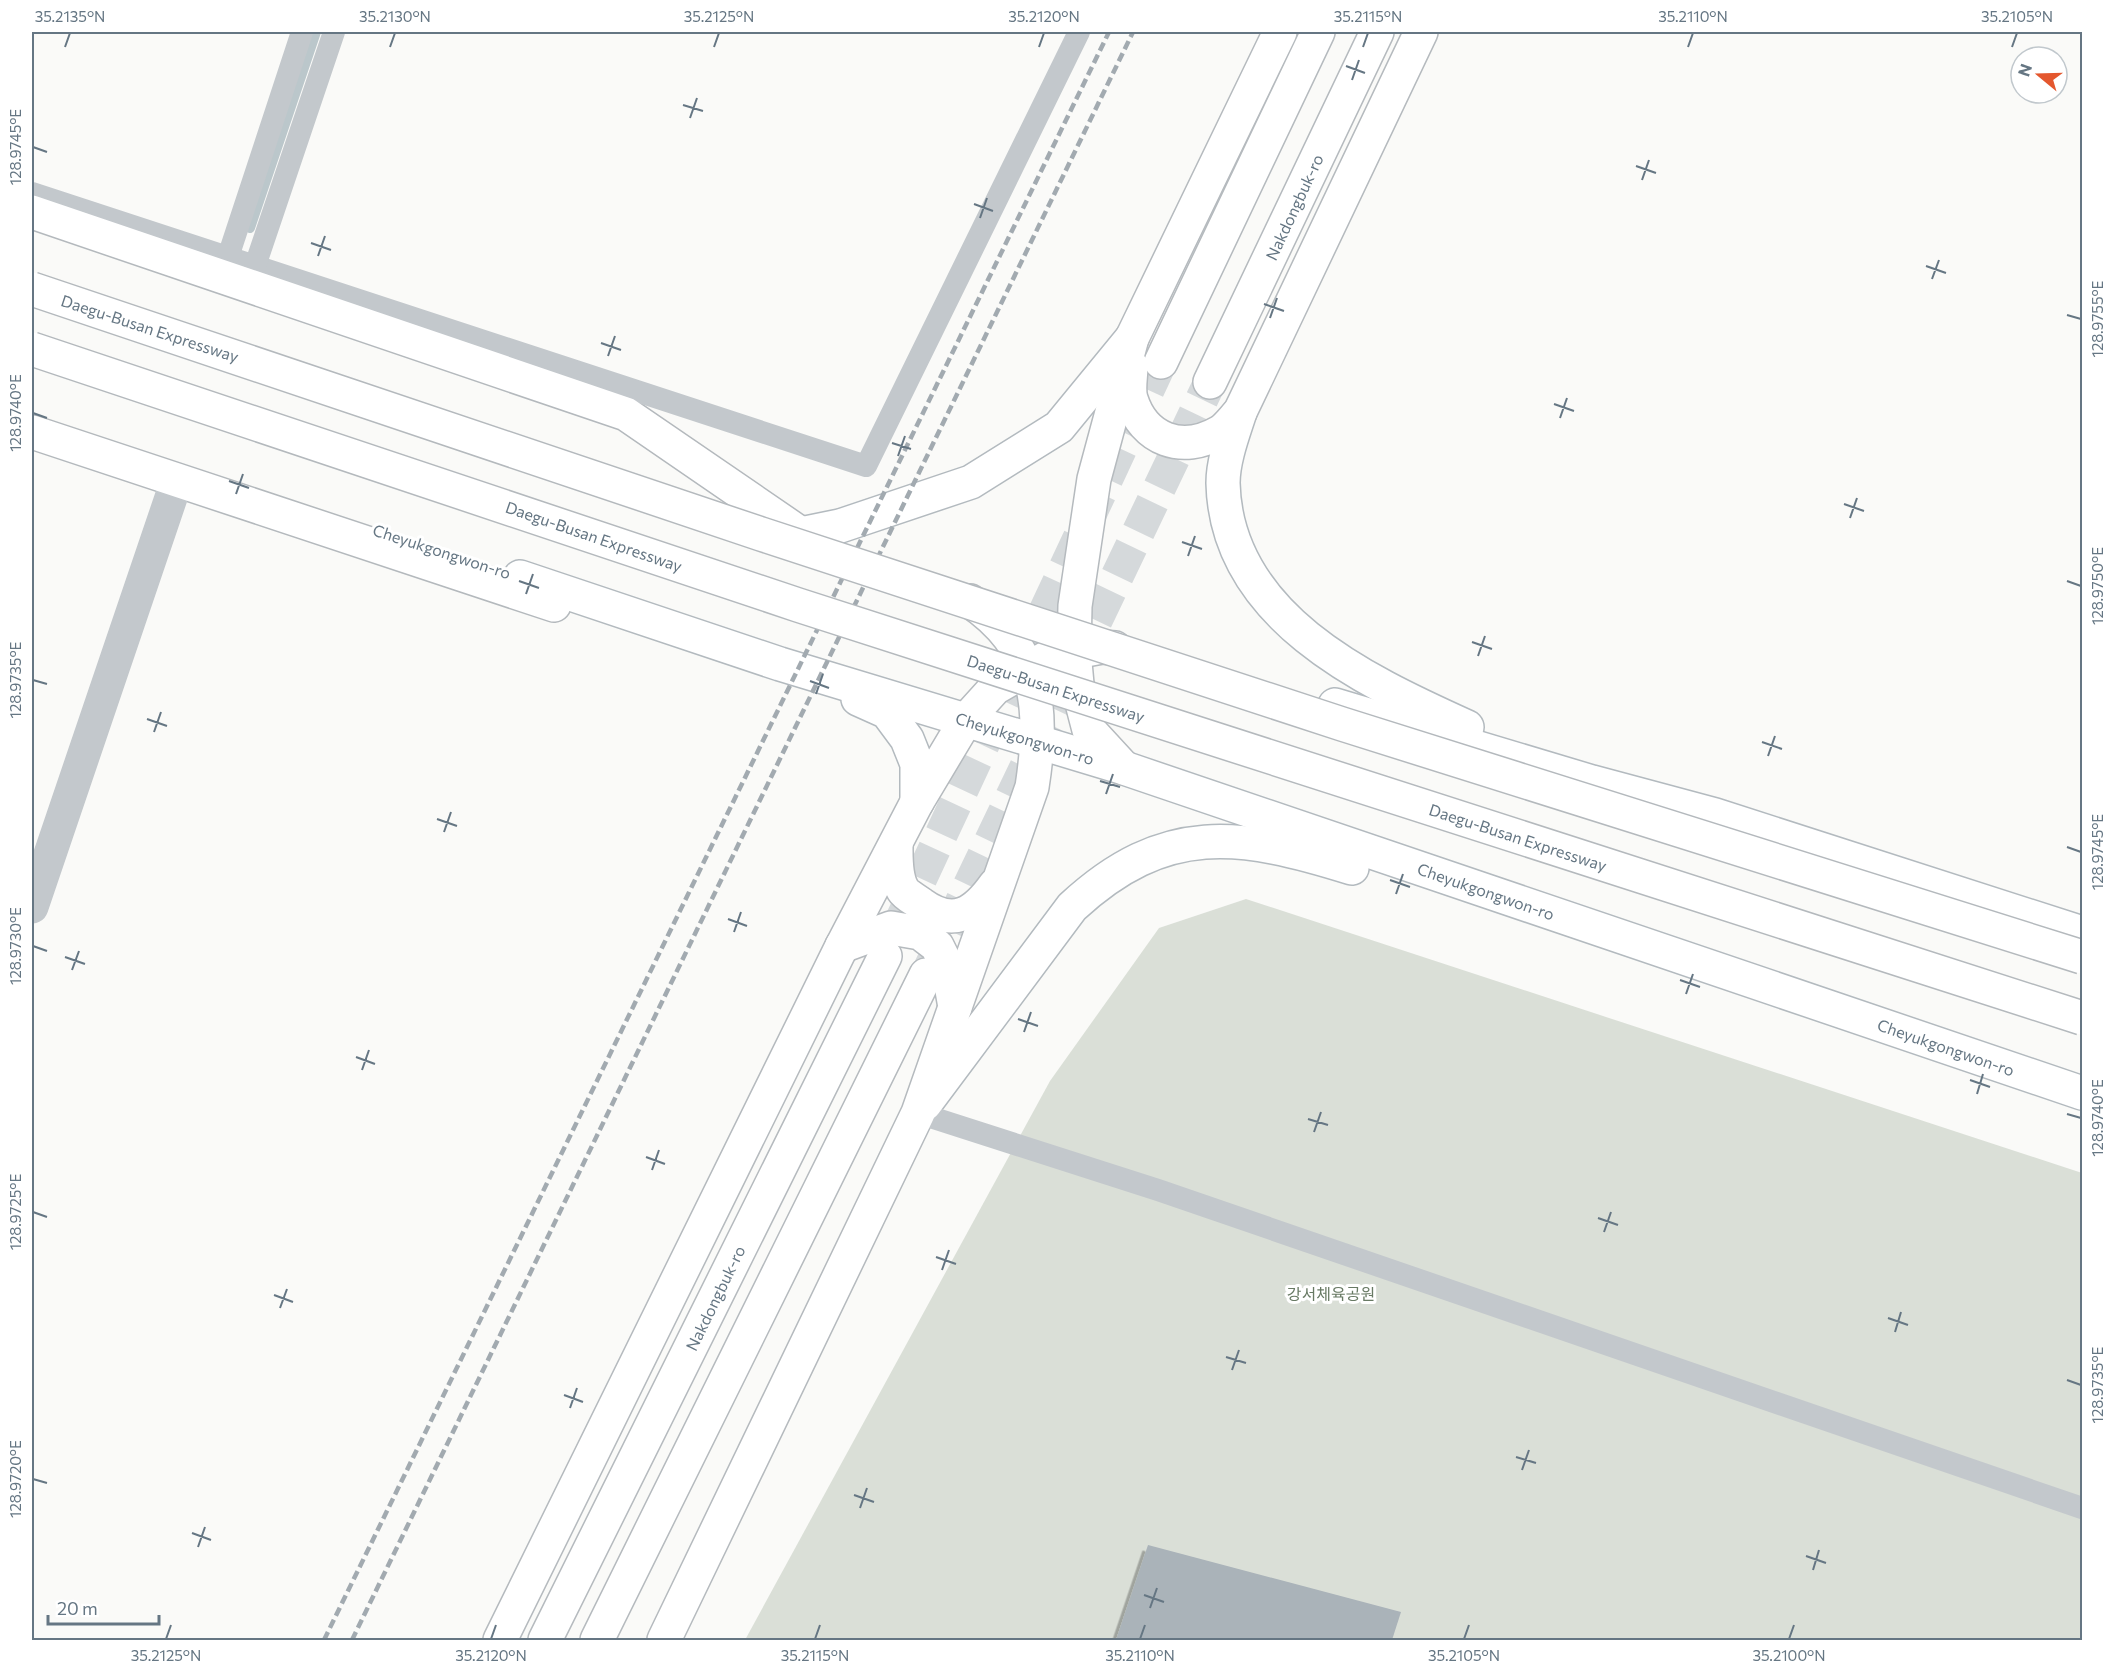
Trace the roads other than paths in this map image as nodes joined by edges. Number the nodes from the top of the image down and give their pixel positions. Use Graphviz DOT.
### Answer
graph roads {
  1 [pos="302,32"];
  2 [pos="334,32"];
  3 [pos="1078,32"];
  4 [pos="1280,32"];
  5 [pos="1318,32"];
  6 [pos="1377,32"];
  7 [pos="1420,32"];
  8 [pos="32,193"];
  9 [pos="32,212"];
  10 [pos="228,257"];
  11 [pos="255,266"];
  12 [pos="32,278"];
  13 [pos="32,289"];
  14 [pos="1132,338"];
  15 [pos="32,349"];
  16 [pos="1161,362"];
  17 [pos="1210,382"];
  18 [pos="1240,412"];
  19 [pos="32,415"];
  20 [pos="32,432"];
  21 [pos="177,480"];
  22 [pos="801,534"];
  23 [pos="927,578"];
  24 [pos="1074,639"];
  25 [pos="780,664"];
  26 [pos="1028,668"];
  27 [pos="966,720"];
  28 [pos="1039,742"];
  29 [pos="1124,768"];
  30 [pos="1592,782"];
  31 [pos="917,802"];
  32 [pos="896,844"];
  33 [pos="1001,877"];
  34 [pos="32,908"];
  35 [pos="2082,933"];
  36 [pos="842,946"];
  37 [pos="1657,950"];
  38 [pos="885,956"];
  39 [pos="2082,957"];
  40 [pos="926,975"];
  41 [pos="955,1007"];
  42 [pos="2082,1018"];
  43 [pos="2082,1094"];
  44 [pos="918,1113"];
  45 [pos="2082,1508"];
  46 [pos="672,1633"];
  47 [pos="500,1641"];
  48 [pos="545,1641"];
  49 [pos="597,1641"];
  1 -- 10 [label="lane"];
  2 -- 11 [label="lane"];
  3 -- 11 [label="lane"];
  4 -- 14 [label="main road"];
  5 -- 16 [label="main road"];
  6 -- 17 [label="main road, Nakdongbuk-ro"];
  7 -- 18 [label="main road"];
  8 -- 10 [label="lane"];
  9 -- 22 [label="main road"];
  10 -- 11 [label="lane"];
  12 -- 22 [label="main road"];
  13 -- 39 [label="main road, Daegu-Busan Expressway, bridge"];
  14 -- 18 [label="main road"];
  14 -- 22 [label="main road"];
  14 -- 24 [label="main road"];
  15 -- 42 [label="main road, Daegu-Busan Expressway, bridge"];
  18 -- 30 [label="main road"];
  19 -- 25 [label="main road, Cheyukgongwon-ro"];
  20 -- 21 [label="main road"];
  21 -- 25 [label="main road"];
  21 -- 34 [label="street"];
  22 -- 23 [label="main road"];
  23 -- 24 [label="main road"];
  23 -- 26 [label="main road"];
  24 -- 26 [label="main road"];
  24 -- 29 [label="main road"];
  24 -- 30 [label="main road"];
  25 -- 27 [label="main road, Cheyukgongwon-ro"];
  25 -- 31 [label="main road"];
  26 -- 27 [label="main road"];
  26 -- 28 [label="main road"];
  27 -- 28 [label="main road, Cheyukgongwon-ro"];
  27 -- 31 [label="main road"];
  28 -- 29 [label="main road, Cheyukgongwon-ro"];
  28 -- 33 [label="main road"];
  29 -- 37 [label="main road, Cheyukgongwon-ro"];
  30 -- 35 [label="main road"];
  31 -- 32 [label="main road"];
  32 -- 33 [label="main road"];
  32 -- 36 [label="main road"];
  33 -- 41 [label="main road"];
  36 -- 41 [label="main road"];
  36 -- 47 [label="main road"];
  37 -- 43 [label="main road, Cheyukgongwon-ro"];
  37 -- 44 [label="main road"];
  38 -- 48 [label="main road, Nakdongbuk-ro"];
  40 -- 49 [label="main road"];
  41 -- 44 [label="main road"];
  44 -- 45 [label="lane"];
  44 -- 46 [label="main road"];
}
